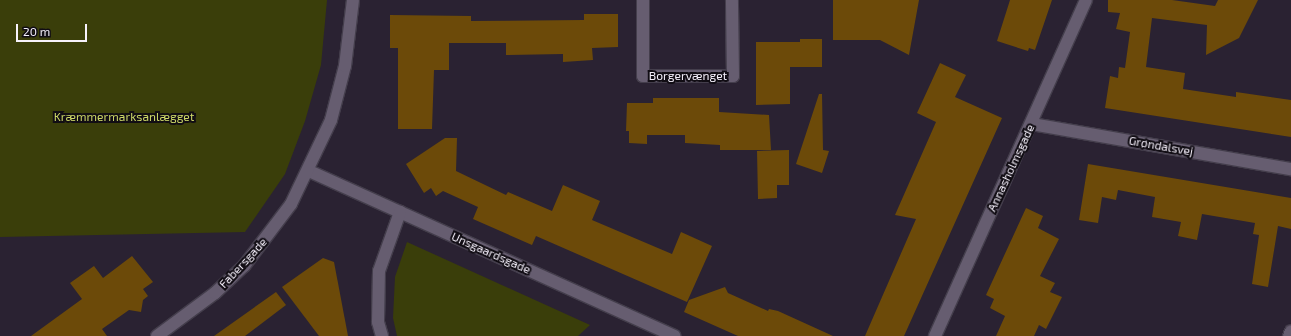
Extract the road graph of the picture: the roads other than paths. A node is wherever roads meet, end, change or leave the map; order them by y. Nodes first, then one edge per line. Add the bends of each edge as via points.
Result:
1 (352, 0) edge
2 (643, 0) edge
3 (732, 0) edge
4 (1086, 0) edge
5 (1032, 124) junction
6 (1291, 169) edge
7 (309, 171) junction
8 (400, 212) junction
9 (1291, 331) edge
10 (157, 336) edge
11 (382, 336) edge
12 (674, 336) edge
13 (935, 336) edge
14 (1289, 336) edge

1 - 7 street, Fabersgade via 343,74 332,120
2 - 3 street, Borgervænget via 643,76 733,76
4 - 5 street, Annasholmsgade
5 - 6 street, Grøndalsvej
5 - 13 street, Annasholmsgade
7 - 8 street, Unsgaardsgade
7 - 10 street, Fabersgade via 291,204 244,266 215,293
8 - 11 street via 379,271 378,322
8 - 12 street, Unsgaardsgade
9 - 14 street

